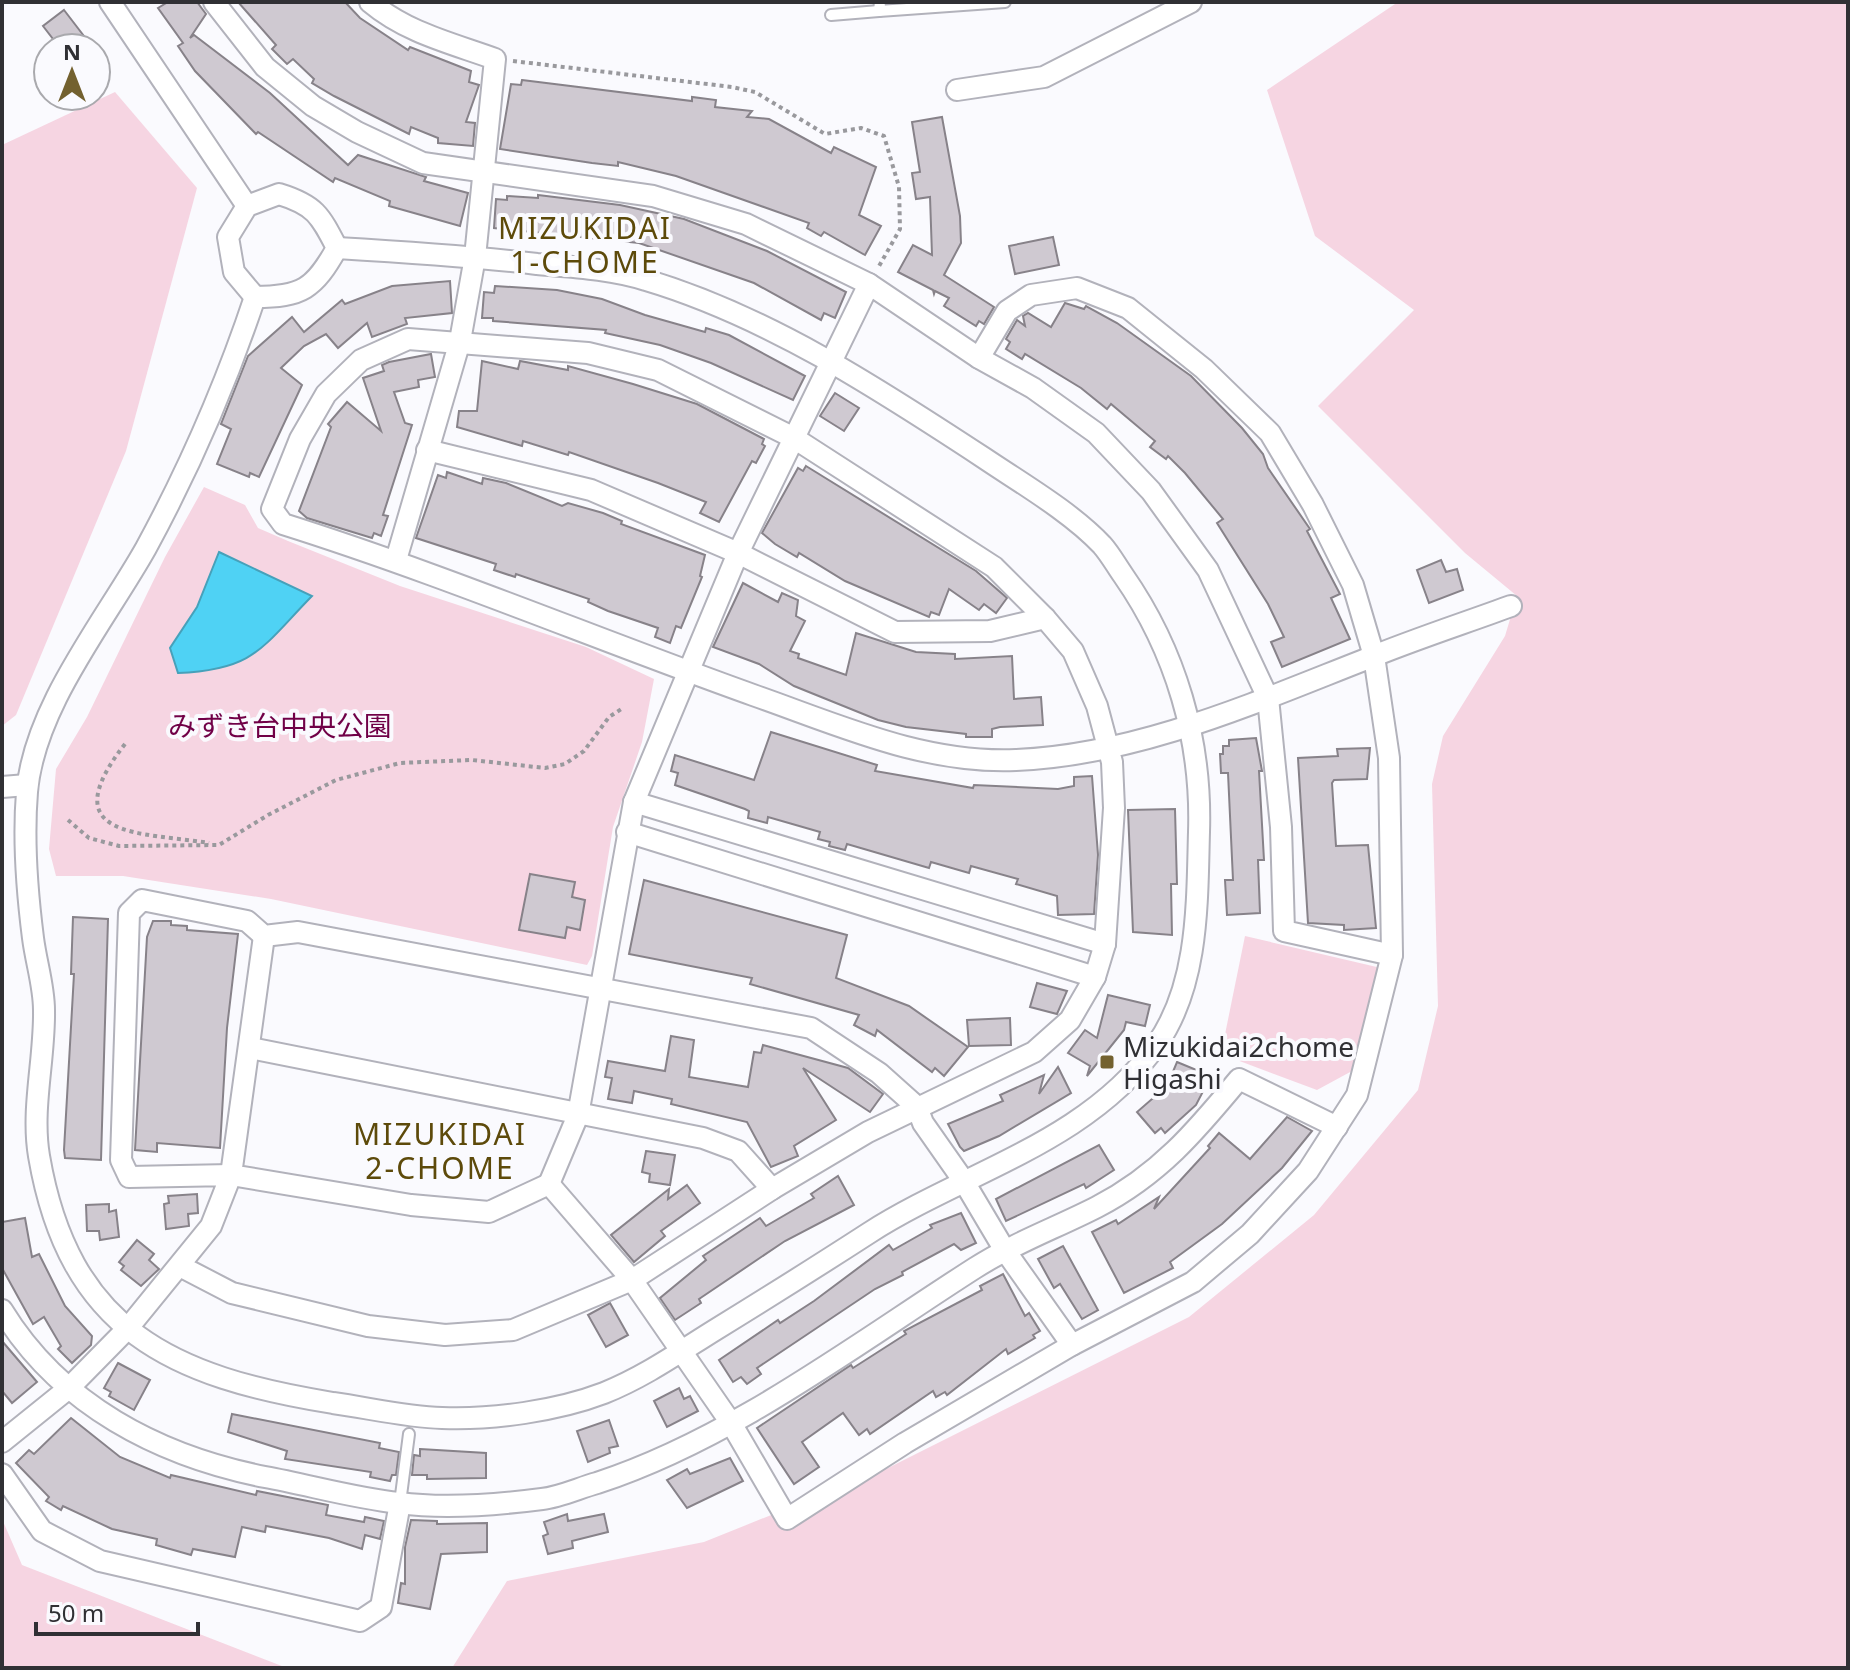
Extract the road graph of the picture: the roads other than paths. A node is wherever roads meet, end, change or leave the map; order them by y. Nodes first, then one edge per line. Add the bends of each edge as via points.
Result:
1 (110, 2) edge
2 (214, 2) edge
3 (370, 2) edge
4 (1005, 2) edge
5 (1191, 2) edge
6 (880, 7) edge
7 (831, 15) dead end
8 (957, 90) dead end
9 (485, 175) junction
10 (247, 206) junction
11 (337, 248) junction
12 (475, 257) junction
13 (869, 284) junction
14 (255, 297) junction
15 (460, 341) junction
16 (979, 358) junction
17 (830, 362) junction
18 (794, 438) junction
19 (427, 450) junction
20 (738, 553) junction
21 (396, 560) junction
22 (1511, 606) dead end
23 (1045, 618) junction
24 (1374, 656) junction
25 (686, 671) junction
26 (1268, 698) junction
27 (1191, 725) junction
28 (1106, 747) junction
29 (27, 785) junction
30 (2, 787) edge
31 (634, 802) junction
32 (627, 832) junction
33 (264, 936) junction
34 (1105, 944) junction
35 (1392, 955) junction
36 (1095, 977) junction
37 (601, 989) junction
38 (250, 1048) junction
39 (917, 1107) junction
40 (578, 1115) junction
41 (1337, 1127) junction
42 (231, 1175) junction
43 (963, 1180) junction
44 (549, 1184) junction
45 (772, 1189) junction
46 (1004, 1249) junction
47 (180, 1266) junction
48 (632, 1280) junction
49 (2, 1311) edge
50 (128, 1328) junction
51 (1072, 1345) junction
52 (680, 1352) junction
53 (69, 1388) junction
54 (731, 1423) junction
55 (409, 1434) dead end
56 (2, 1442) edge
57 (2, 1474) edge
58 (400, 1503) junction

1 - 10 street
2 - 9 street via 265,67 313,106 423,163
3 - 9 street via 421,34 495,59
4 - 6 lane
5 - 8 street via 1044,77
6 - 7 lane
9 - 12 street
9 - 13 street via 653,196 746,224
10 - 11 street via 279,194 306,202
10 - 14 street via 228,237 234,272
11 - 12 street
11 - 14 street via 322,275 291,297
12 - 15 street
12 - 17 street via 639,277 728,310
13 - 16 street
13 - 17 street
14 - 29 street via 230,375 203,433 144,550 78,657 38,742
15 - 18 street via 588,353 658,370
15 - 19 street
15 - 21 street via 408,339 361,360 326,394 300,439 272,509 283,524
16 - 24 street via 1007,311 1031,295 1077,288 1128,308 1204,369 1270,433 1353,585
16 - 26 street via 1096,433 1151,491 1208,570
17 - 18 street
17 - 27 street via 1030,489 1102,544 1146,608
18 - 20 street
18 - 23 street via 994,567
19 - 20 street via 591,490
19 - 21 street
20 - 23 street via 895,632 990,631
20 - 25 street
21 - 25 street
22 - 24 street
23 - 28 street via 1073,651 1097,706
24 - 26 street
24 - 35 street via 1389,758
25 - 28 street via 911,750 966,760 1017,760
25 - 31 street
26 - 27 street
26 - 35 street via 1281,827 1284,931
27 - 28 street
27 - 43 street via 1201,788 1195,931 1181,996 1157,1044 1108,1097 1062,1132
28 - 34 street via 1114,808
29 - 30 street
29 - 50 street via 33,936 45,1001 37,1148 73,1266
31 - 32 street
31 - 34 street
32 - 36 street
32 - 37 street
33 - 37 street via 298,932
33 - 38 street
33 - 42 street via 247,921 142,900 129,913 121,1160 129,1177
34 - 36 street
35 - 41 street via 1361,1083
36 - 39 street via 1070,1020 1034,1052
37 - 39 street via 811,1028 879,1073
37 - 40 street
38 - 40 street
38 - 42 street
39 - 43 street
39 - 45 street
40 - 44 street
40 - 45 street via 703,1138 738,1151
41 - 46 street via 1239,1079 1184,1145 1152,1170 1099,1205
41 - 51 street via 1308,1171 1250,1234 1193,1282
42 - 44 street via 411,1205 489,1212
42 - 47 street via 211,1226
43 - 46 street
43 - 52 street via 912,1205
44 - 48 street
45 - 48 street
46 - 51 street
46 - 54 street
47 - 48 street via 232,1293 291,1309 445,1335 513,1330
47 - 50 street
48 - 52 street
49 - 53 street via 30,1353
50 - 52 street via 153,1350 246,1387 444,1419 593,1398
50 - 53 street
51 - 54 street via 787,1519
52 - 54 street
53 - 56 street
53 - 58 street via 126,1430 171,1451 235,1471
54 - 58 street via 632,1471 546,1499
55 - 58 lane
57 - 58 street via 42,1531 100,1561 360,1621 381,1607

